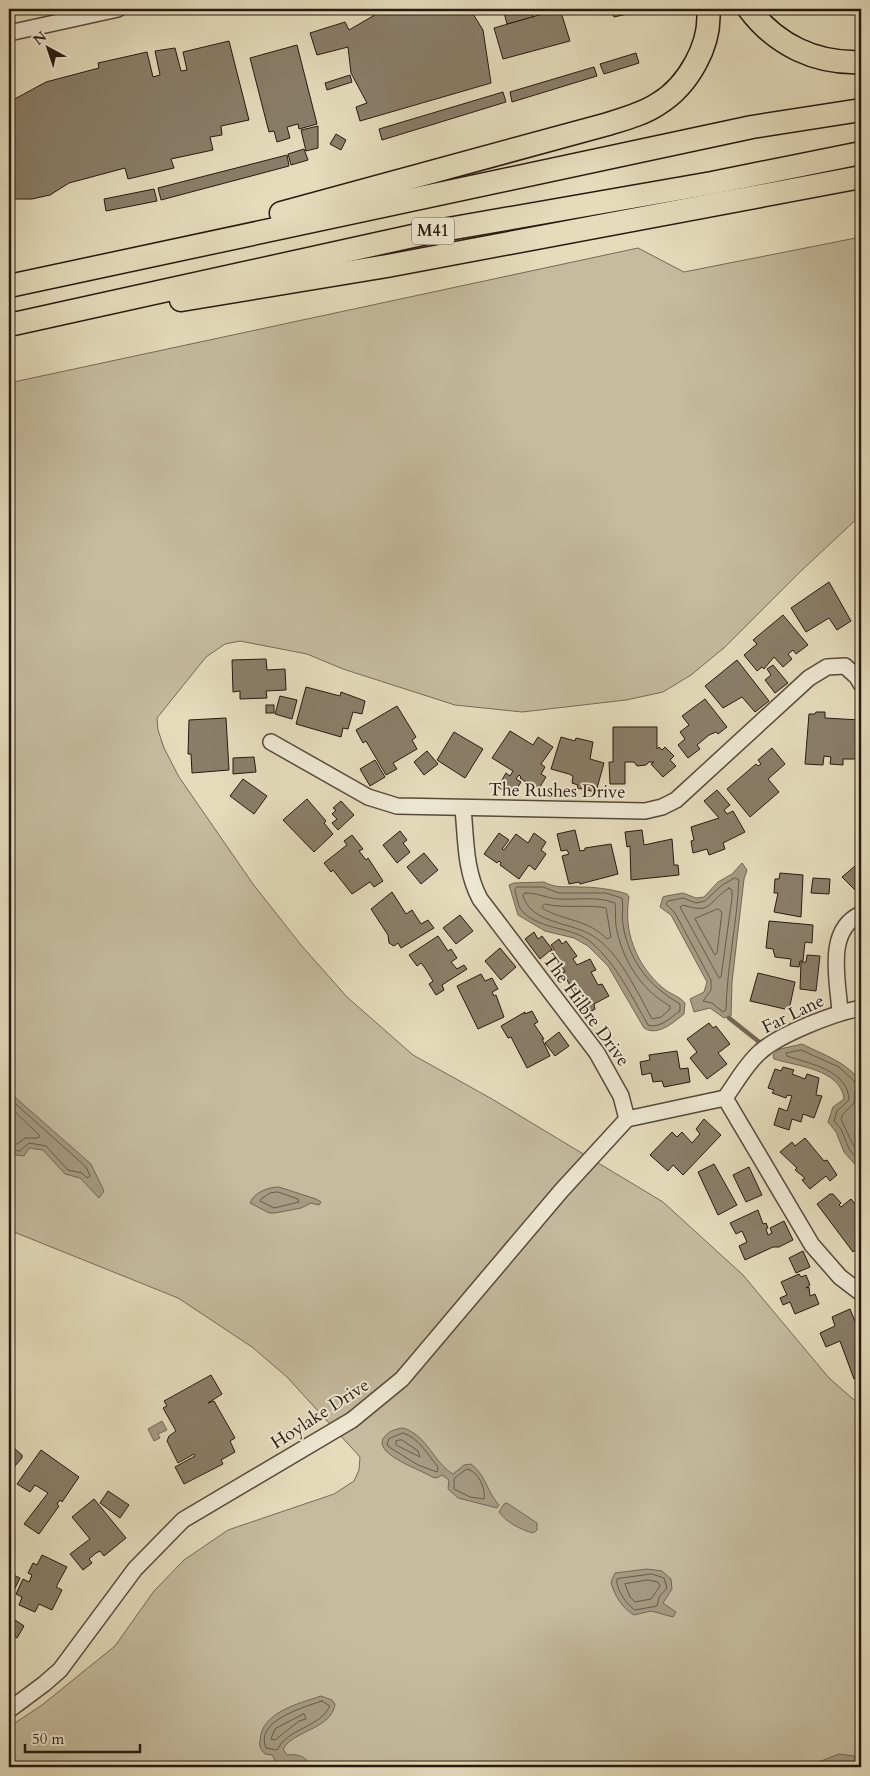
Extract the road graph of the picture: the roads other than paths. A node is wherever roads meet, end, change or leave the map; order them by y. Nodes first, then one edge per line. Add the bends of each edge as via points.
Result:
1 (118, 9) edge
2 (708, 9) edge
3 (749, 9) edge
4 (9, 33) edge
5 (861, 62) edge
6 (861, 110) edge
7 (861, 153) edge
8 (861, 176) edge
9 (47, 278) junction
10 (9, 286) edge
11 (9, 327) edge
12 (861, 684) edge
13 (271, 742) dead end
14 (463, 808) junction
15 (861, 914) edge
16 (861, 1008) edge
17 (840, 1012) junction
18 (725, 1098) junction
19 (627, 1119) junction
20 (861, 1293) edge
21 (9, 1710) edge

1 - 4 street
2 - 9 highway via 704,45 689,72 658,104 631,116
3 - 5 highway via 768,31 791,48 821,58
6 - 9 highway, M41 via 752,127
7 - 11 highway, M41 via 712,183 430,232
8 - 11 highway via 387,266
9 - 10 highway, M41
12 - 14 street, The Rushes Drive via 845,666 827,667 809,678 689,789 662,807 645,811
13 - 14 street, The Rushes Drive via 383,804
14 - 19 street, The Hilbre Drive via 468,872 473,887 597,1053 621,1096
15 - 17 street, Far Lane via 845,925 839,938 836,958
16 - 17 street, Far Lane
17 - 18 street, Far Lane via 759,1052
18 - 19 street
18 - 20 street via 812,1245 840,1277
19 - 21 street, Hoylake Drive via 561,1191 402,1378 352,1420 182,1520 135,1569 60,1670

